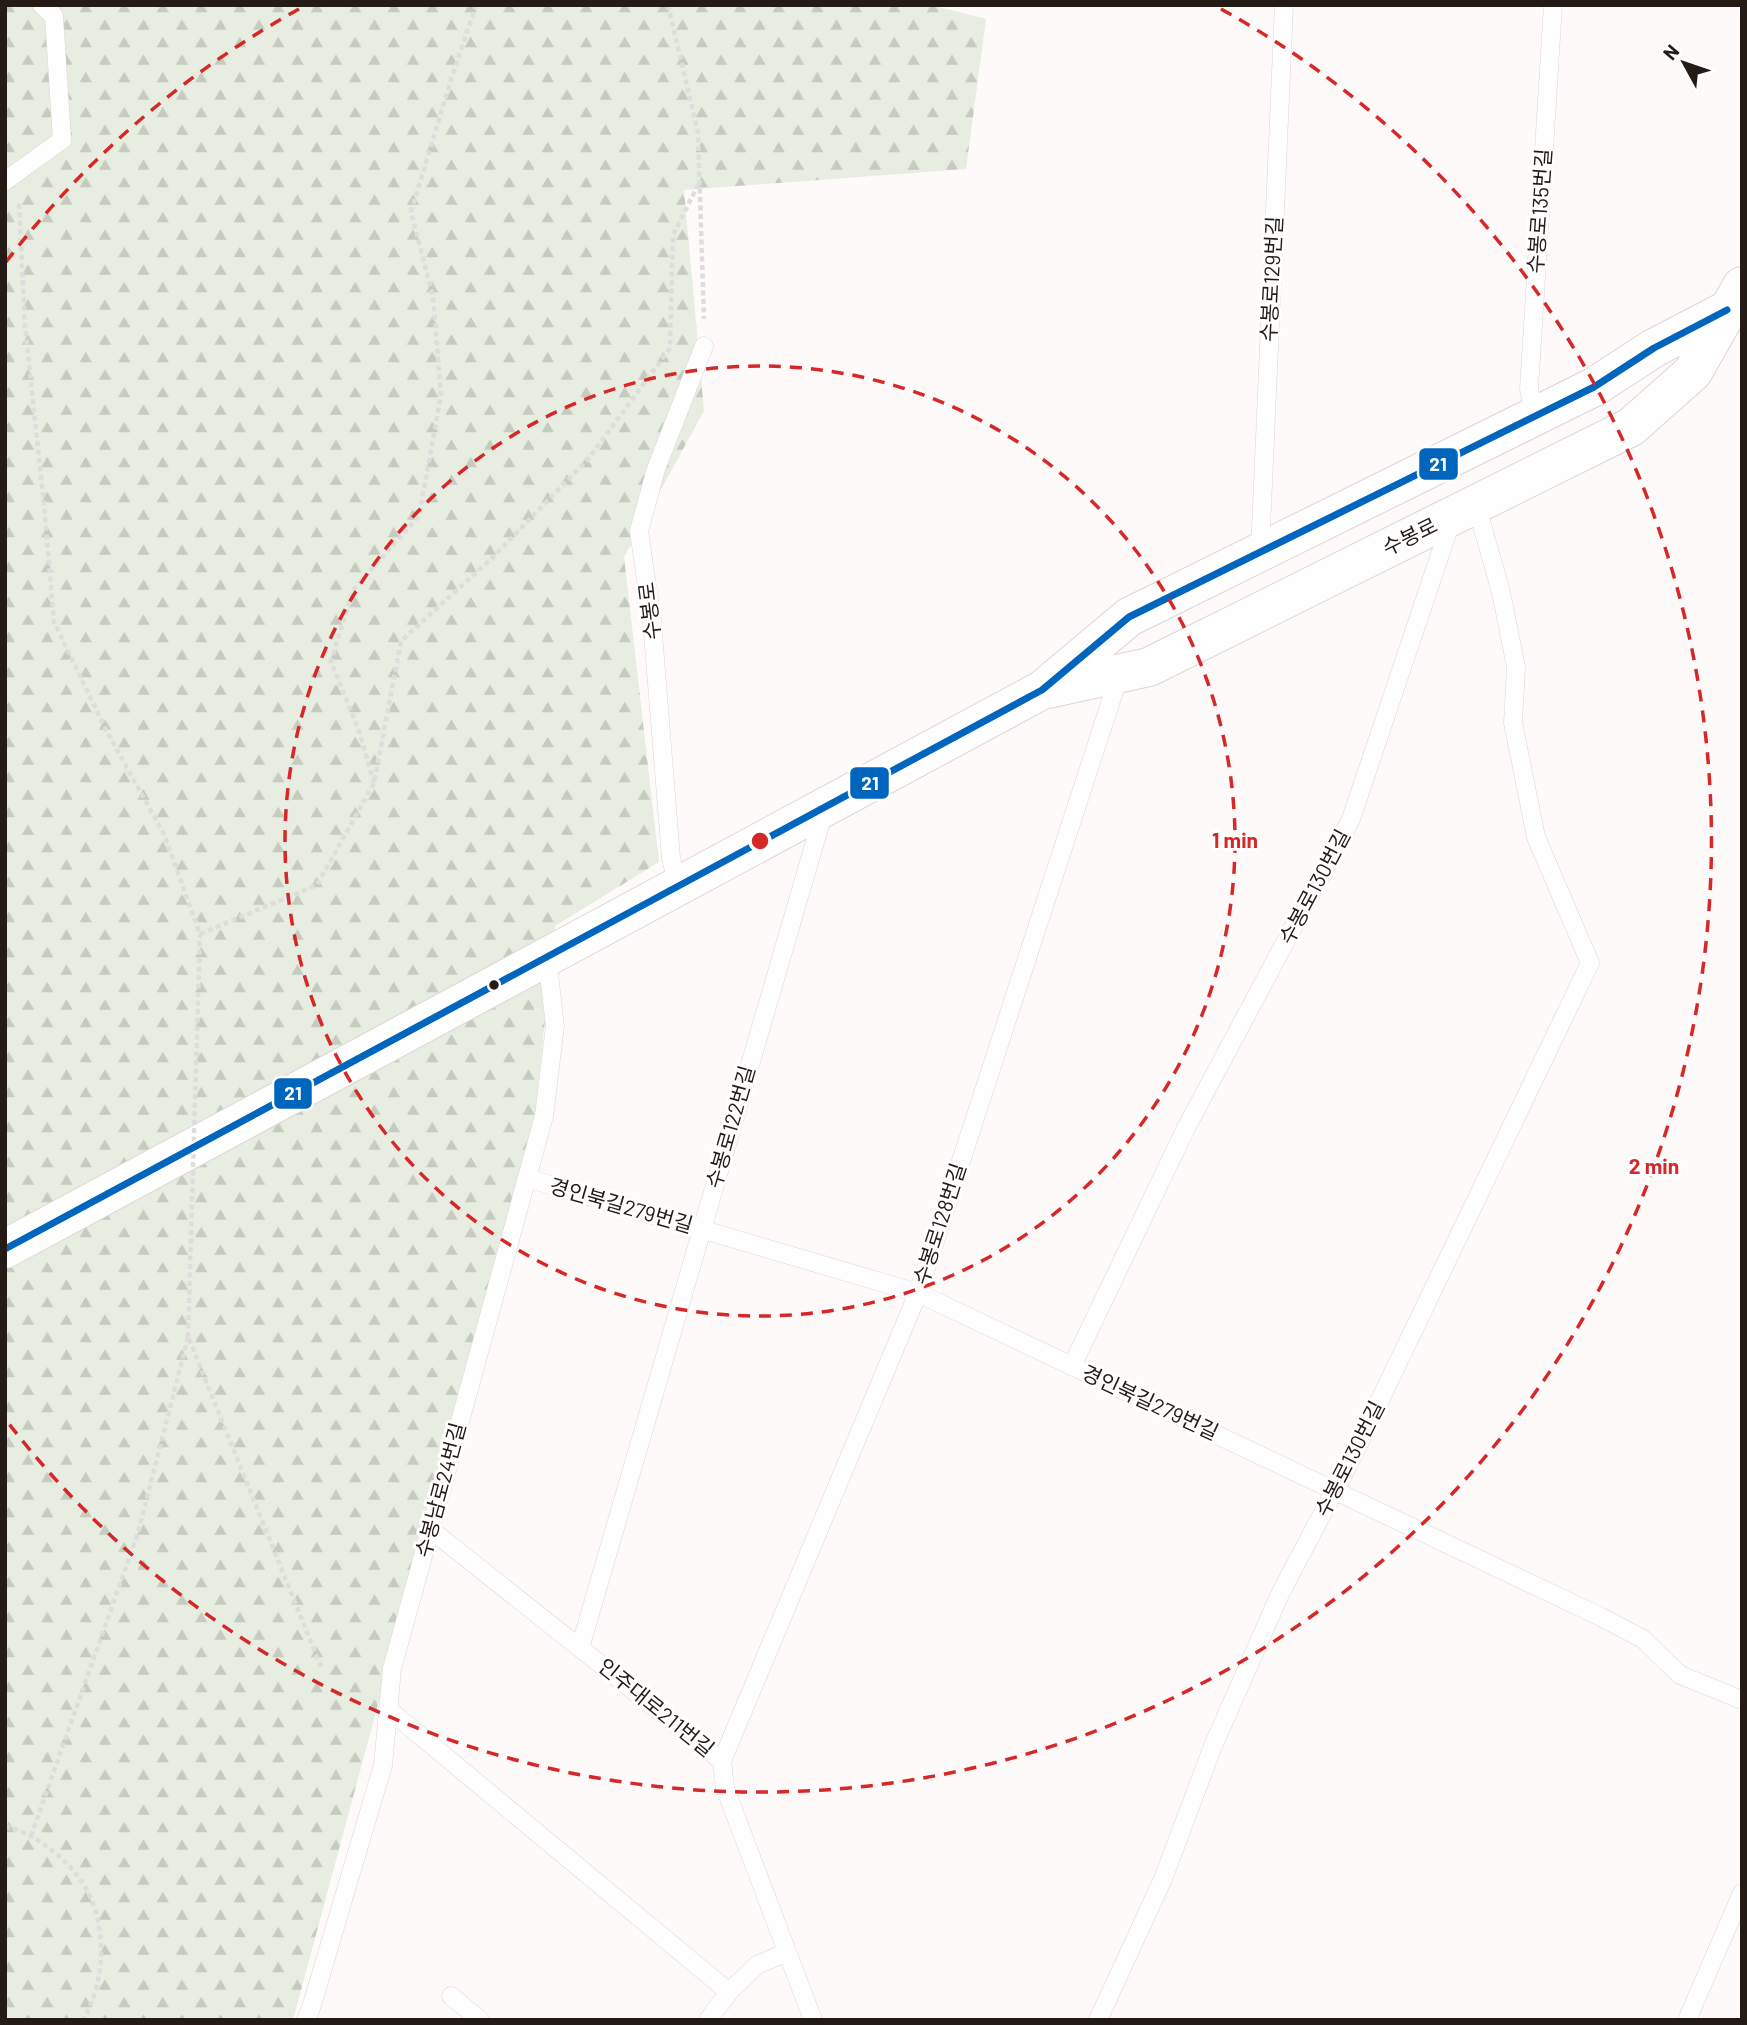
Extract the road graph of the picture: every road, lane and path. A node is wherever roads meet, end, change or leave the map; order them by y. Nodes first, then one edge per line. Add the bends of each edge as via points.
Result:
1 (42, 5) edge
2 (476, 5) edge
3 (668, 5) edge
4 (1284, 5) edge
5 (1553, 5) edge
6 (11, 176) edge
7 (699, 183) junction
8 (1737, 303) edge
9 (704, 346) joint
10 (1534, 417) junction
11 (1465, 510) junction
12 (1260, 552) junction
13 (1119, 673) junction
14 (1042, 690) junction
15 (374, 783) junction
16 (825, 807) junction
17 (678, 887) junction
18 (200, 934) junction
19 (547, 957) junction
20 (527, 1178) junction
21 (701, 1230) junction
22 (5, 1249) edge
23 (918, 1293) junction
24 (188, 1337) junction
25 (1072, 1366) junction
26 (1334, 1490) junction
27 (430, 1529) junction
28 (580, 1648) junction
29 (321, 1667) dead end
30 (1742, 1700) edge
31 (388, 1709) junction
32 (722, 1760) junction
33 (5, 1826) edge
34 (31, 1836) junction
35 (1742, 1893) edge
36 (787, 1952) junction
37 (730, 1992) junction
38 (451, 1996) dead end
39 (83, 2020) edge
40 (306, 2020) edge
41 (480, 2020) edge
42 (708, 2020) edge
43 (813, 2020) edge
44 (1098, 2020) edge
45 (1686, 2020) edge

1 - 6 lane via 54,16 62,140
2 - 15 path via 411,212 433,297 441,395 419,516 353,590 331,661
3 - 7 path via 698,133
4 - 12 lane, 수봉로129번길
5 - 10 lane, 수봉로135번길 via 1529,389
6 - 18 path via 54,622 107,732 164,834
7 - 9 path
7 - 15 path via 673,235 670,348 589,458 491,559 401,641
8 - 10 street, 수봉로
8 - 11 street, 수봉로 via 1693,372 1631,427
9 - 17 lane, 수봉로 via 656,469 639,531 652,621 671,858
10 - 12 street, 수봉로
11 - 13 street, 수봉로 via 1149,667
11 - 25 lane, 수봉로130번길 via 1351,820 1186,1128
11 - 26 lane, 수봉로130번길 via 1501,592 1516,667 1513,723 1536,837 1590,963
12 - 14 street, 수봉로 via 1129,617
13 - 14 street, 수봉로
13 - 23 lane, 수봉로128번길
14 - 16 street, 수봉로
15 - 18 path via 317,885
16 - 17 street, 수봉로
16 - 21 lane, 수봉로122번길
17 - 19 street, 수봉로
18 - 24 path, bridge
19 - 20 lane, 수봉남로24번길 via 555,1026 544,1116
19 - 22 street, 수봉로
20 - 21 lane, 경인북길279번길
20 - 27 lane, 수봉남로24번길
21 - 23 lane, 경인북길279번길
21 - 28 lane, 수봉로122번길
23 - 25 lane, 경인북길279번길
23 - 32 lane, 수봉로128번길
24 - 29 path
24 - 34 path via 138,1533
25 - 26 lane, 경인북길279번길
26 - 30 lane, 경인북길279번길 via 1601,1617 1643,1639 1680,1675
26 - 44 lane, 수봉로130번길 via 1281,1592 1213,1746 1163,1879
27 - 28 lane, 인주대로211번길
27 - 31 lane, 수봉남로24번길 via 392,1669
28 - 32 lane, 인주대로211번길
31 - 37 lane
31 - 40 lane, 수봉남로24번길 via 383,1765
32 - 36 lane, 인주대로211번길 via 725,1788
33 - 34 path
34 - 39 path via 77,1874 95,1913 101,1961
35 - 45 lane
36 - 37 lane via 757,1965
36 - 43 lane, 인주대로211번길
37 - 42 lane
38 - 41 lane

